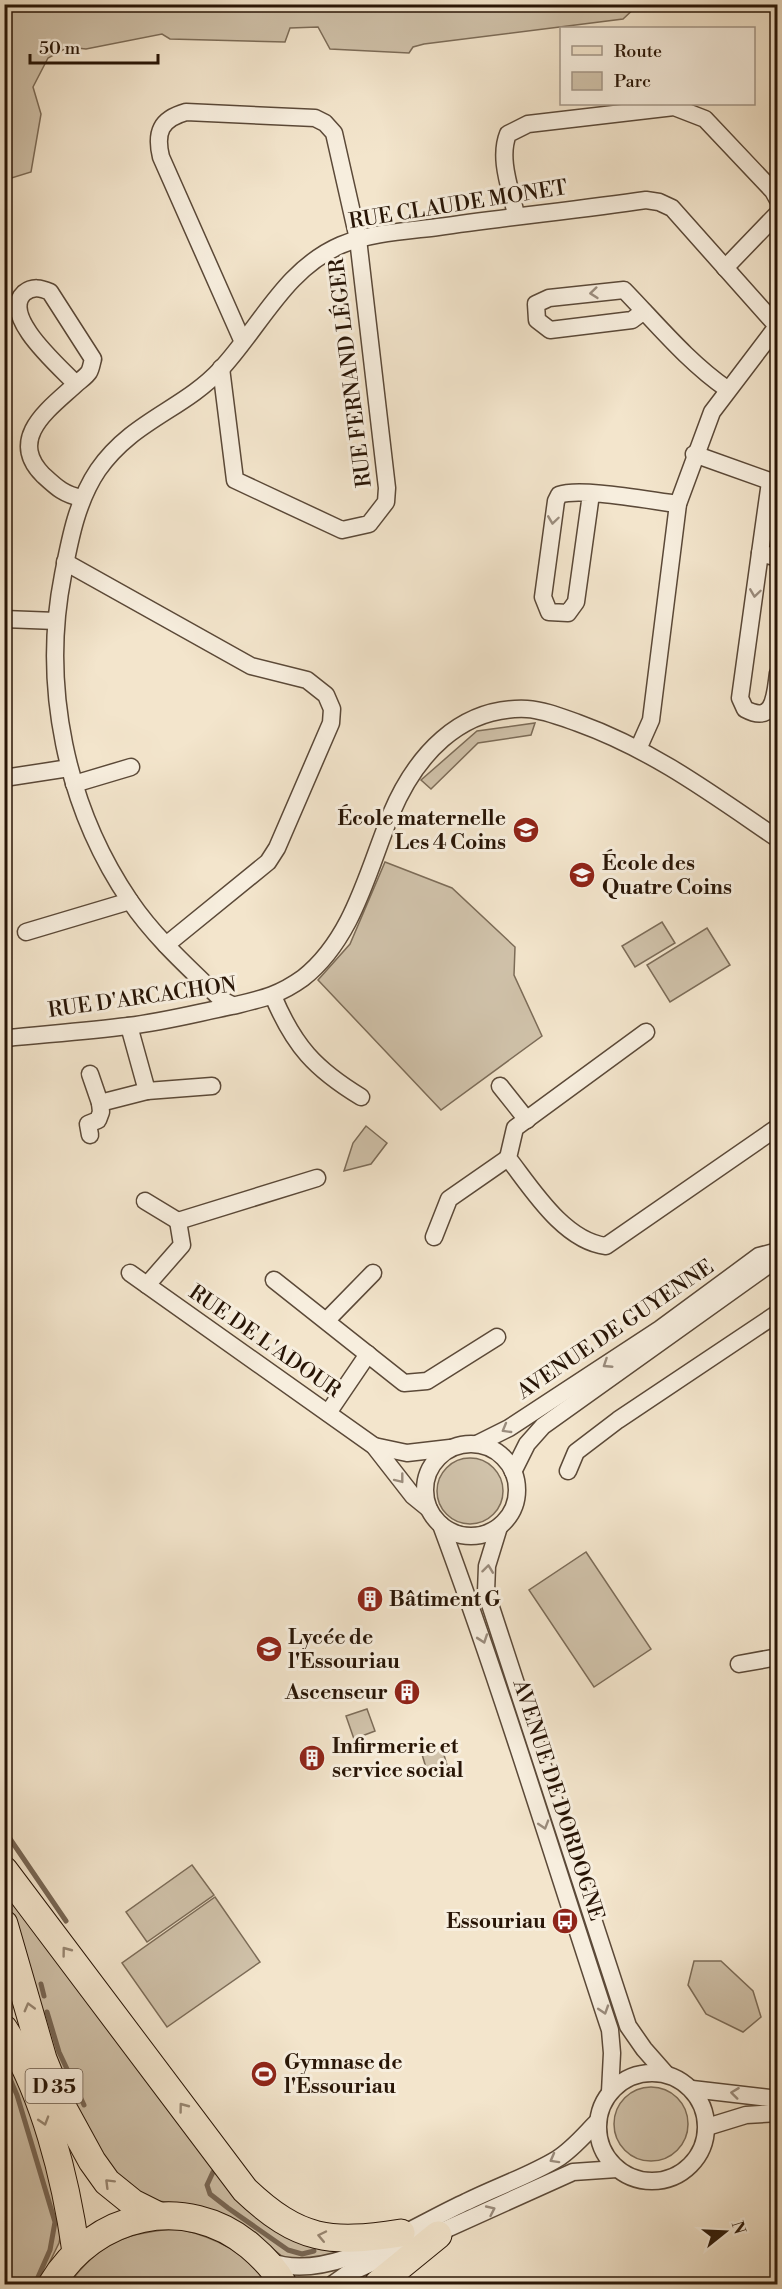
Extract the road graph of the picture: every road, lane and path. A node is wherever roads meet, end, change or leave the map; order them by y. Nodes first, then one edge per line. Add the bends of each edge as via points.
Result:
1 (777, 200) edge
2 (777, 213) edge
3 (516, 215) junction
4 (358, 239) junction
5 (725, 268) junction
6 (644, 311) junction
7 (777, 326) edge
8 (242, 340) junction
9 (221, 369) junction
10 (76, 384) junction
11 (727, 389) junction
12 (694, 454) junction
13 (773, 483) edge
14 (591, 494) junction
15 (82, 498) junction
16 (678, 504) junction
17 (760, 554) junction
18 (777, 558) edge
19 (65, 562) junction
20 (4, 619) edge
21 (56, 621) junction
22 (777, 673) edge
23 (639, 747) junction
24 (131, 767) dead end
25 (72, 776) junction
26 (4, 778) edge
27 (777, 839) edge
28 (130, 901) junction
29 (26, 932) dead end
30 (166, 945) junction
31 (273, 996) junction
32 (232, 1005) junction
33 (129, 1026) junction
34 (646, 1032) dead end
35 (7, 1038) dead end
36 (90, 1074) dead end
37 (212, 1086) dead end
38 (500, 1086) dead end
39 (147, 1091) junction
40 (361, 1097) dead end
41 (100, 1102) junction
42 (527, 1120) junction
43 (777, 1127) edge
44 (90, 1135) dead end
45 (508, 1158) junction
46 (317, 1178) dead end
47 (145, 1201) dead end
48 (178, 1221) junction
49 (434, 1237) dead end
50 (777, 1251) edge
51 (373, 1272) dead end
52 (130, 1273) dead end
53 (274, 1280) dead end
54 (147, 1285) junction
55 (777, 1313) edge
56 (327, 1320) junction
57 (497, 1337) dead end
58 (368, 1354) junction
59 (328, 1413) junction
60 (477, 1444) junction
61 (374, 1446) junction
62 (451, 1448) junction
63 (568, 1471) dead end
64 (513, 1472) junction
65 (429, 1509) junction
66 (441, 1525) junction
67 (499, 1527) junction
68 (777, 1658) edge
69 (739, 1664) dead end
70 (4, 1869) edge
71 (4, 1924) edge
72 (4, 2029) edge
73 (666, 2074) junction
74 (692, 2089) junction
75 (610, 2092) junction
76 (777, 2099) edge
77 (777, 2113) edge
78 (598, 2121) junction
79 (707, 2127) junction
80 (617, 2169) junction
81 (158, 2215) junction
82 (401, 2233) junction
83 (438, 2235) junction
84 (76, 2252) junction
85 (266, 2259) junction
86 (52, 2284) edge
87 (283, 2284) edge
88 (333, 2284) edge
89 (378, 2284) edge

1 - 3 street via 705,119 688,111 660,108 528,124 508,134 504,157
2 - 5 street
3 - 4 street, RUE CLAUDE MONET
3 - 5 street, RUE CLAUDE MONET via 646,200 659,202 672,208
4 - 8 street, RUE CLAUDE MONET via 323,254 304,268
4 - 8 street via 338,146 325,123 315,118 186,112 162,124 158,133 161,157
4 - 9 street, RUE FERNAND LÉGER via 387,488 387,502 369,524 342,530 235,480
5 - 7 street, RUE CLAUDE MONET
6 -> 6 street via 624,290 549,298 536,304 537,320 550,330 632,320
6 - 11 street via 705,374
7 - 11 street
8 - 9 street, RUE CLAUDE MONET
9 - 15 street, RUE CLAUDE MONET via 124,440 97,472
10 - 10 street via 89,372 93,359 50,292 29,289 15,305 20,328
10 - 15 street via 39,418 31,430 29,445 44,476 68,496
11 - 12 street
12 - 13 street
12 - 16 street
13 - 17 street
14 -> 14 street via 566,492 556,501 543,597 549,612 568,613 576,602
14 - 16 street
15 - 19 street, RUE CLAUDE MONET
16 - 23 street via 651,720
17 - 18 street
17 -> 22 street via 740,698 745,709 758,714 767,712 774,703
19 - 21 street, RUE CLAUDE MONET
19 - 30 street via 251,666 307,680 326,695 332,709 331,723 268,862
20 - 21 street
21 - 25 street, RUE CLAUDE MONET via 56,693
23 - 27 street, RUE D'ARCACHON via 679,770
23 - 31 street, RUE D'ARCACHON via 554,715 526,709 483,715 446,734 417,765 404,788 334,946 315,967
24 - 25 street
25 - 26 street
25 - 28 street, RUE CLAUDE MONET via 88,821
28 - 29 street
28 - 30 street, RUE CLAUDE MONET
30 - 32 street, RUE CLAUDE MONET via 222,1000
31 - 32 street, RUE D'ARCACHON
31 - 40 street via 283,1020 305,1053 328,1077
32 - 33 street, RUE D'ARCACHON
33 - 35 street, RUE D'ARCACHON
33 - 39 street
34 - 42 street
36 - 41 street
37 - 39 street
38 - 42 street
39 - 41 street
41 - 44 street via 98,1120 88,1124
42 - 45 street via 515,1128
43 - 45 street via 606,1246 592,1245 549,1212
45 - 49 street via 448,1199
46 - 48 street
47 - 48 street
48 - 54 street via 182,1245
50 -> 60 street, AVENUE DE GUYENNE via 759,1256 660,1329 509,1428
50 - 64 street, AVENUE DE GUYENNE via 767,1266 543,1426 527,1444
51 - 56 street
52 - 54 street, RUE DE L'ADOUR
53 - 56 street
54 - 59 street, RUE DE L'ADOUR
55 - 63 street via 601,1432 576,1452
56 - 58 street
57 - 58 street via 427,1381 404,1383
58 - 59 street
59 - 61 street, RUE DE L'ADOUR
60 - 62 street
60 - 64 street via 504,1457
61 - 62 street, RUE DE L'ADOUR via 407,1453
61 -> 65 street, RUE DE L'ADOUR via 412,1496
62 - 65 street via 439,1456 428,1474 425,1495
64 - 67 street via 517,1495 514,1507
65 - 66 street
66 - 67 street via 470,1536
66 -> 75 street, AVENUE DE DORDOGNE via 522,1753 610,2030
73 -> 67 street, AVENUE DE DORDOGNE via 628,2026 486,1592 487,1566
68 - 69 street
82 -> 70 main road via 346,2240 320,2237 271,2214 238,2181
81 -> 71 main road, D 35 via 133,2203 107,2182 63,2108 43,2059
72 -> 84 main road, D 35 via 36,2096 74,2226
73 - 74 street
73 - 75 street via 635,2075
76 -> 74 street
74 - 79 street via 705,2113
75 - 78 street
77 - 79 street via 746,2115
78 - 80 street via 599,2139
78 -> 82 street via 558,2158
79 - 80 street via 695,2161 671,2178 642,2181
83 -> 80 street via 573,2172
81 - 84 main road via 128,2221 100,2233
81 - 85 main road via 198,2218 235,2233
82 - 85 street via 376,2248 328,2263 285,2267
83 - 88 street via 347,2274
83 - 89 main road
84 - 86 main road
85 - 87 main road

